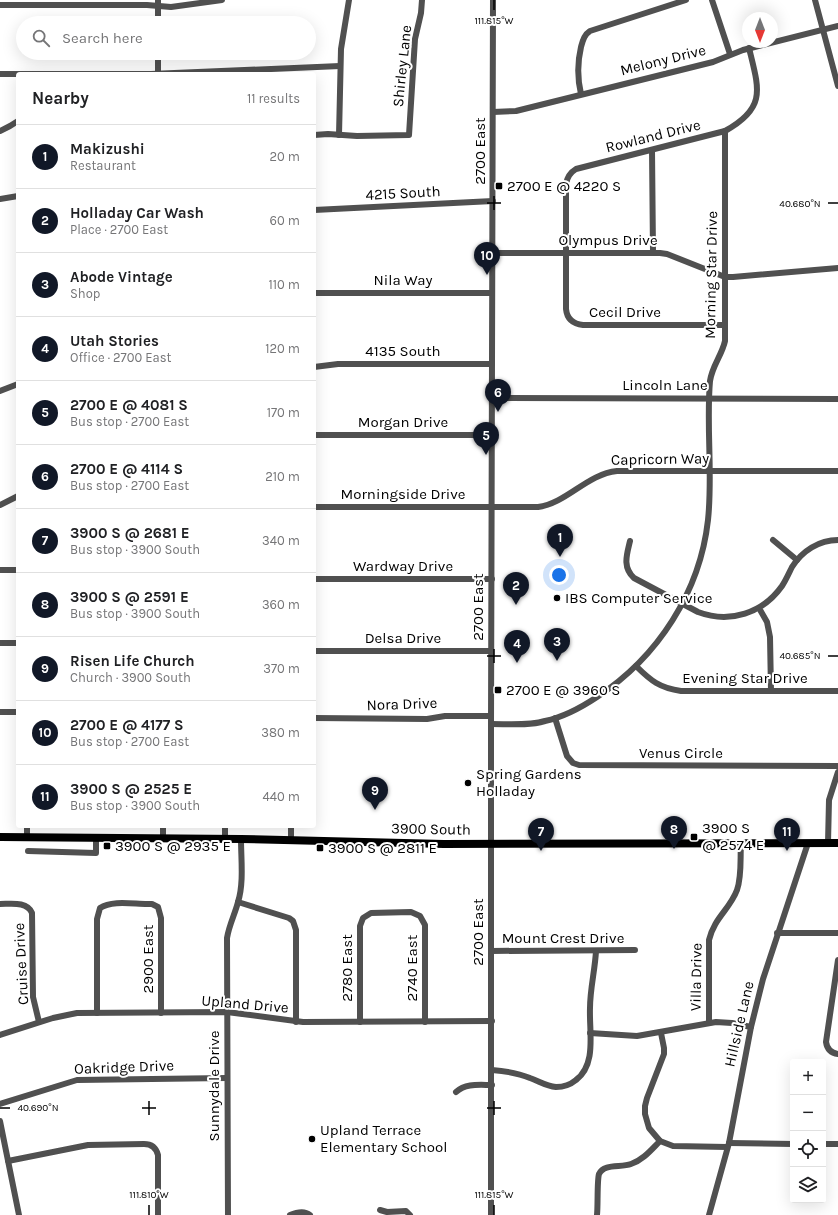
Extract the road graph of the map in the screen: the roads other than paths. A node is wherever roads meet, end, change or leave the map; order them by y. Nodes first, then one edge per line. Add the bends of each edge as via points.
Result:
1 (222, 0) edge
2 (349, 0) edge
3 (422, 0) edge
4 (494, 0) edge
5 (686, 0) edge
6 (712, 0) edge
7 (815, 0) edge
8 (85, 2) edge
9 (158, 3) edge
10 (0, 5) edge
11 (158, 16) edge
12 (838, 26) edge
13 (823, 30) junction
14 (778, 41) edge
15 (749, 48) joint
16 (730, 54) junction
17 (158, 60) edge
18 (340, 66) junction
19 (158, 72) edge
20 (204, 72) edge
21 (0, 74) edge
22 (16, 74) edge
23 (838, 86) edge
24 (581, 94) junction
25 (493, 112) junction
26 (16, 122) edge
27 (0, 131) edge
28 (725, 131) junction
29 (316, 135) edge
30 (339, 135) junction
31 (652, 150) junction
32 (16, 196) edge
33 (0, 199) edge
34 (493, 202) junction
35 (316, 210) edge
36 (492, 253) junction
37 (566, 253) junction
38 (653, 253) junction
39 (838, 268) edge
40 (725, 277) junction
41 (492, 293) junction
42 (316, 294) edge
43 (725, 325) junction
44 (492, 364) junction
45 (316, 367) edge
46 (16, 385) edge
47 (0, 391) edge
48 (492, 398) junction
49 (710, 398) junction
50 (838, 398) edge
51 (316, 435) edge
52 (492, 435) junction
53 (710, 471) junction
54 (838, 471) edge
55 (16, 497) edge
56 (0, 505) edge
57 (316, 507) edge
58 (492, 507) junction
59 (630, 540) dead end
60 (773, 540) dead end
61 (838, 540) edge
62 (797, 560) junction
63 (0, 570) edge
64 (16, 570) edge
65 (316, 579) edge
66 (492, 579) junction
67 (682, 604) junction
68 (759, 608) junction
69 (0, 643) edge
70 (16, 643) edge
71 (316, 651) edge
72 (491, 651) junction
73 (636, 666) junction
74 (771, 691) junction
75 (838, 691) edge
76 (0, 712) edge
77 (16, 712) edge
78 (491, 716) junction
79 (316, 718) edge
80 (555, 718) junction
81 (491, 724) junction
82 (838, 766) edge
83 (838, 772) edge
84 (27, 828) edge
85 (163, 828) edge
86 (225, 828) edge
87 (291, 828) edge
88 (0, 837) edge
89 (27, 837) junction
90 (96, 838) junction
91 (163, 839) junction
92 (225, 839) junction
93 (241, 839) junction
94 (291, 840) junction
95 (491, 843) junction
96 (808, 843) junction
97 (828, 843) junction
98 (838, 843) edge
99 (741, 844) junction
100 (28, 851) dead end
101 (238, 902) junction
102 (0, 904) edge
103 (365, 916) joint
104 (778, 933) junction
105 (838, 933) edge
106 (635, 950) dead end
107 (492, 951) junction
108 (596, 951) junction
109 (838, 960) edge
110 (227, 1012) junction
111 (97, 1013) junction
112 (161, 1013) junction
113 (492, 1021) junction
114 (40, 1022) junction
115 (296, 1022) junction
116 (360, 1022) junction
117 (425, 1022) junction
118 (709, 1023) junction
119 (750, 1027) junction
120 (590, 1033) junction
121 (661, 1033) junction
122 (0, 1035) edge
123 (838, 1054) edge
124 (492, 1070) junction
125 (227, 1078) junction
126 (492, 1085) junction
127 (456, 1092) dead end
128 (0, 1104) edge
129 (0, 1121) edge
130 (660, 1140) junction
131 (790, 1144) edge
132 (826, 1144) edge
133 (838, 1144) edge
134 (728, 1145) junction
135 (8, 1161) junction
136 (380, 1210) dead end
137 (19, 1215) edge
138 (158, 1215) edge
139 (228, 1215) edge
140 (290, 1215) edge
141 (310, 1215) edge
142 (410, 1215) edge
143 (491, 1215) edge
144 (597, 1215) edge
145 (709, 1215) edge

1 - 9 street via 171,7
2 - 18 street
3 - 30 street, Shirley Lane via 415,39 409,135
4 - 25 street, 2700 East
5 - 24 street via 587,33 577,66
6 - 16 street
7 - 13 street
8 - 9 street via 148,5
8 - 10 street
9 - 11 street
12 - 13 street, Melony Drive
13 - 14 street, Melony Drive
13 - 23 street
15 - 16 street, Melony Drive
15 - 28 street, Rowland Drive via 757,85 756,100 750,113
16 - 24 street, Melony Drive via 713,62
17 - 19 street
18 - 20 street
18 - 30 street
21 - 22 street
24 - 25 street, Melony Drive via 516,111
25 - 34 street, 2700 East
26 - 27 street
28 - 31 street, Rowland Drive
28 - 40 street, Morning Star Drive
29 - 30 street
31 - 37 street, Rowland Drive via 573,171 566,184
31 - 38 street
32 - 33 street
34 - 35 street, 4215 South
34 - 36 street, 2700 East
36 - 37 street, Olympus Drive
36 - 41 street, 2700 East
37 - 38 street, Olympus Drive
37 - 43 street, Cecil Drive via 566,312 570,320 577,324
38 - 40 street, Olympus Drive via 667,254
39 - 40 street, Olympus Drive
40 - 43 street, Morning Star Drive
41 - 42 street, Nila Way
41 - 44 street, 2700 East
43 - 49 street, Morning Star Drive via 724,346 711,375
44 - 45 street, 4135 South via 338,364
44 - 48 street, 2700 East
46 - 47 street
48 - 49 street, Lincoln Lane
48 - 52 street, 2700 East
49 - 50 street, Lincoln Lane
49 - 53 street, Morning Star Drive
51 - 52 street, Morgan Drive
52 - 58 street, 2700 East
53 - 54 street, Capricorn Way
53 - 58 street, Capricorn Way via 612,471 547,505
53 - 67 street, Morning Star Drive via 709,509 704,543 695,575
55 - 56 street
57 - 58 street, Morningside Drive
58 - 66 street, 2700 East
59 - 67 street via 626,562 630,575
60 - 62 street
61 - 62 street via 825,541 814,546
62 - 68 street via 778,591
63 - 64 street
65 - 66 street, Wardway Drive
66 - 72 street, 2700 East
67 - 68 street via 704,614 722,617 741,616
67 - 73 street, Morning Star Drive via 665,631
68 - 74 street via 767,622 770,637
69 - 70 street
71 - 72 street, Delsa Drive
72 - 78 street, 2700 East
73 - 74 street, Evening Star Drive via 653,682 675,690
73 - 80 street, Morning Star Drive via 596,698
74 - 75 street, Evening Star Drive
76 - 77 street
78 - 79 street, Nora Drive via 445,716 427,719
78 - 81 street, 2700 East
80 - 81 street, Morning Star Drive via 530,724
80 - 82 street, Venus Circle via 567,756 579,765
81 - 95 street, 2700 East
83 - 97 street via 828,800
84 - 89 street
85 - 91 street
86 - 92 street
87 - 94 street
88 - 89 main road, 3900 South
89 - 90 main road, 3900 South
90 - 91 main road, 3900 South
90 - 100 street via 96,853
91 - 92 main road, 3900 South
92 - 93 main road, 3900 South
93 - 94 main road, 3900 South
93 - 101 street, Sunnydale Drive
94 - 95 main road, 3900 South
95 - 99 main road, 3900 South
95 - 107 street, 2700 East
96 - 97 main road, 3900 South
96 - 99 main road, 3900 South
96 - 104 street, Hillside Lane
97 - 98 main road, 3900 South
99 - 118 street, Villa Drive via 738,889 716,922 709,940
101 - 110 street, Sunnydale Drive via 227,938
101 - 115 street via 291,919 296,930
102 - 114 street, Cruise Drive via 23,904 32,913 33,997
103 - 116 street, 2780 East via 360,926
103 - 117 street, 2740 East via 371,913 411,912 423,920
104 - 105 street
104 - 119 street, Hillside Lane
106 - 108 street, Mount Crest Drive
107 - 108 street, Mount Crest Drive
107 - 113 street, 2700 East
108 - 120 street
109 - 123 street via 826,1038 831,1052
110 - 112 street, Upland Drive
110 - 115 street, Upland Drive
110 - 125 street, Sunnydale Drive
111 - 112 street, Upland Drive
111 - 112 street, 2900 East via 97,919 100,908 110,904 152,904 158,907 161,918
111 - 114 street, Upland Drive via 66,1014
113 - 117 street, Upland Drive
113 - 124 street, 2700 East
114 - 122 street, Upland Drive
115 - 116 street, Upland Drive
116 - 117 street, Upland Drive
118 - 119 street via 722,1022
118 - 121 street
119 - 134 street, Hillside Lane
120 - 121 street via 632,1036
120 - 124 street via 590,1057 586,1070 572,1084 554,1087 516,1073
121 - 130 street via 664,1054 645,1106 649,1128
124 - 126 street, 2700 East
125 - 128 street, Oakridge Drive via 76,1080
125 - 139 street, Sunnydale Drive
126 - 127 street via 469,1085 461,1087
126 - 143 street, 2700 East
129 - 135 street
130 - 134 street via 682,1147
130 - 144 street via 641,1159 621,1167 603,1169 598,1178
131 - 134 street
132 - 133 street
134 - 145 street, Hillside Lane
135 - 137 street
135 - 138 street via 88,1145 152,1145 158,1158
136 - 142 street via 406,1211
140 - 141 street via 301,1211

